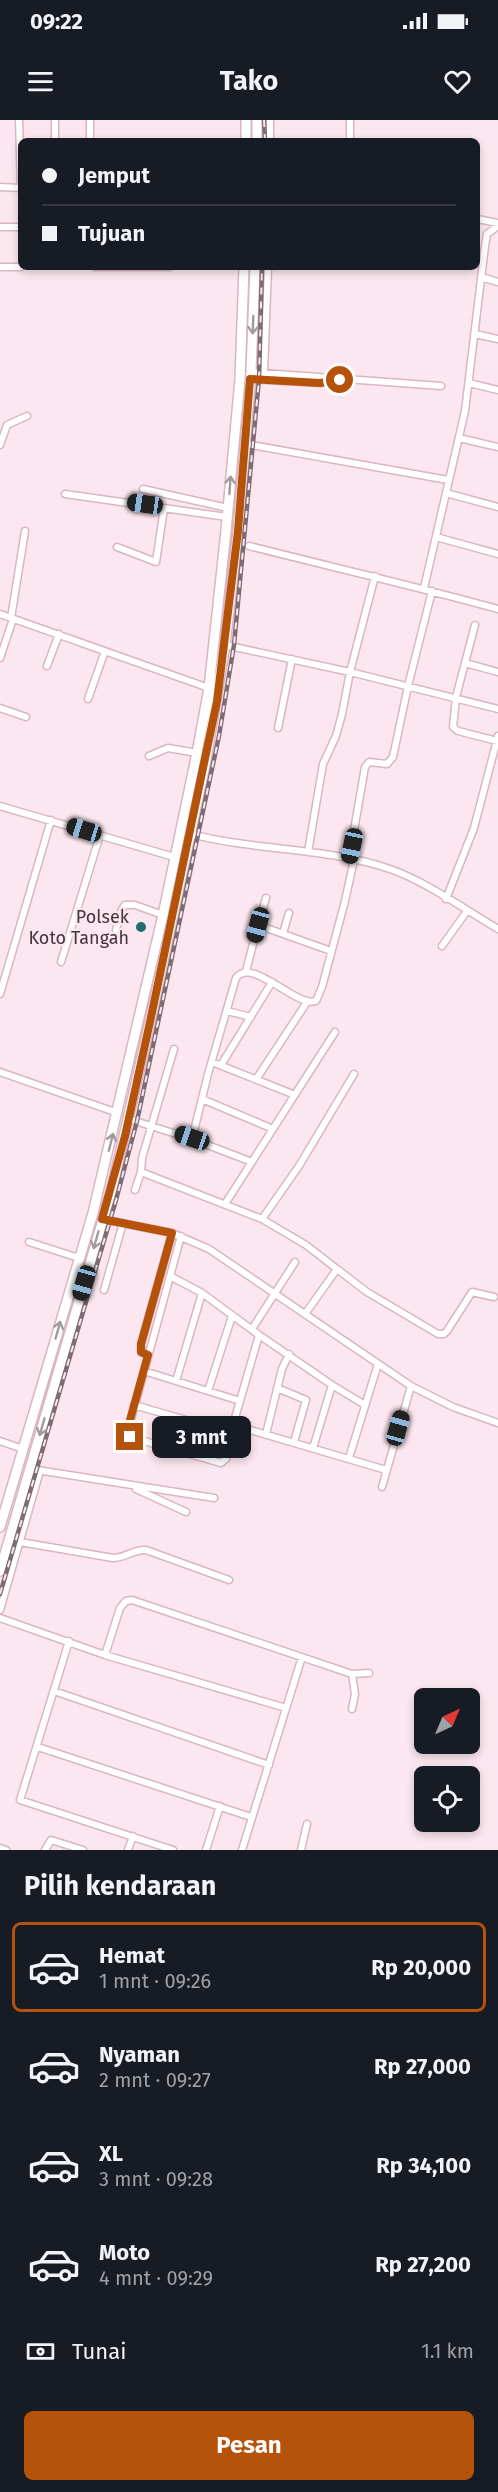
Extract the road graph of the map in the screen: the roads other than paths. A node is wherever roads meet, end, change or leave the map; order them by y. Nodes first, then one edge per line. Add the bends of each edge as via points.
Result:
1 (19, 120) edge
2 (55, 120) edge
3 (90, 120) edge
4 (246, 120) edge
5 (257, 120) edge
6 (270, 120) edge
7 (350, 120) edge
8 (20, 138) edge
9 (55, 138) edge
10 (90, 138) edge
11 (246, 138) edge
12 (258, 138) edge
13 (270, 138) edge
14 (350, 138) edge
15 (0, 188) edge
16 (18, 188) edge
17 (480, 220) edge
18 (0, 227) edge
19 (18, 227) edge
20 (498, 227) edge
21 (0, 267) edge
22 (18, 267) edge
23 (244, 270) edge
24 (255, 270) edge
25 (268, 270) edge
26 (481, 277) junction
27 (498, 282) edge
28 (475, 334) junction
29 (498, 339) edge
30 (264, 372) junction
31 (251, 375) junction
32 (279, 377) junction
33 (469, 383) junction
34 (441, 386) dead end
35 (498, 390) edge
36 (27, 416) dead end
37 (459, 438) junction
38 (246, 444) junction
39 (0, 445) edge
40 (498, 447) edge
41 (448, 480) junction
42 (144, 489) dead end
43 (446, 493) junction
44 (65, 494) dead end
45 (498, 507) edge
46 (164, 508) junction
47 (228, 512) junction
48 (25, 531) dead end
49 (226, 531) junction
50 (238, 531) junction
51 (436, 537) junction
52 (249, 546) dead end
53 (117, 547) dead end
54 (224, 552) junction
55 (236, 554) junction
56 (498, 554) edge
57 (375, 576) junction
58 (424, 588) junction
59 (432, 591) junction
60 (498, 609) edge
61 (0, 614) edge
62 (12, 618) junction
63 (475, 625) dead end
64 (59, 634) junction
65 (225, 645) junction
66 (105, 651) junction
67 (0, 658) edge
68 (292, 659) junction
69 (465, 663) junction
70 (47, 666) dead end
71 (350, 672) junction
72 (498, 672) edge
73 (408, 686) junction
74 (209, 688) junction
75 (456, 697) junction
76 (88, 699) dead end
77 (0, 708) edge
78 (498, 709) edge
79 (26, 717) dead end
80 (278, 729) dead end
81 (497, 738) edge
82 (197, 753) junction
83 (149, 756) dead end
84 (1, 808) edge
85 (51, 820) junction
86 (191, 834) junction
87 (100, 835) junction
88 (308, 852) junction
89 (174, 857) junction
90 (352, 860) junction
91 (266, 898) dead end
92 (446, 898) junction
93 (467, 911) junction
94 (289, 913) dead end
95 (163, 915) junction
96 (258, 925) junction
97 (498, 929) edge
98 (116, 930) dead end
99 (283, 933) junction
100 (442, 946) dead end
101 (331, 951) junction
102 (62, 962) dead end
103 (246, 971) junction
104 (272, 982) junction
105 (0, 994) edge
106 (307, 1002) junction
107 (227, 1011) junction
108 (252, 1017) junction
109 (335, 1032) dead end
110 (174, 1049) dead end
111 (212, 1062) junction
112 (221, 1065) junction
113 (0, 1072) edge
114 (354, 1074) dead end
115 (257, 1078) junction
116 (295, 1095) junction
117 (202, 1099) junction
118 (118, 1113) junction
119 (129, 1119) junction
120 (153, 1125) junction
121 (273, 1129) junction
122 (192, 1138) junction
123 (252, 1162) junction
124 (141, 1172) junction
125 (135, 1190) dead end
126 (225, 1204) junction
127 (102, 1219) junction
128 (262, 1219) junction
129 (123, 1223) junction
130 (172, 1233) junction
131 (181, 1236) junction
132 (29, 1242) dead end
133 (80, 1258) junction
134 (295, 1262) dead end
135 (338, 1269) junction
136 (170, 1276) junction
137 (104, 1290) dead end
138 (202, 1293) junction
139 (274, 1293) junction
140 (494, 1298) dead end
141 (305, 1314) junction
142 (232, 1316) junction
143 (252, 1329) junction
144 (259, 1335) junction
145 (289, 1354) junction
146 (51, 1355) junction
147 (148, 1355) junction
148 (63, 1358) junction
149 (378, 1364) junction
150 (47, 1369) junction
151 (144, 1371) junction
152 (59, 1372) junction
153 (176, 1381) junction
154 (332, 1385) junction
155 (411, 1386) junction
156 (277, 1388) junction
157 (208, 1391) junction
158 (240, 1401) junction
159 (365, 1405) junction
160 (134, 1406) junction
161 (498, 1423) edge
162 (233, 1425) junction
163 (231, 1432) junction
164 (266, 1434) junction
165 (0, 1441) edge
166 (294, 1442) junction
167 (313, 1448) junction
168 (24, 1449) junction
169 (349, 1458) junction
170 (36, 1470) junction
171 (386, 1470) junction
172 (130, 1486) junction
173 (382, 1487) dead end
174 (214, 1498) dead end
175 (186, 1512) dead end
176 (0, 1525) edge
177 (20, 1542) junction
178 (0, 1571) edge
179 (229, 1580) dead end
180 (0, 1610) edge
181 (0, 1618) edge
182 (69, 1641) junction
183 (105, 1654) junction
184 (302, 1657) junction
185 (369, 1673) dead end
186 (352, 1674) junction
187 (54, 1691) junction
188 (286, 1708) junction
189 (352, 1709) dead end
190 (38, 1747) junction
191 (269, 1765) junction
192 (220, 1806) junction
193 (251, 1816) junction
194 (307, 1824) dead end
195 (132, 1836) junction
196 (0, 1848) edge
197 (6, 1850) edge
198 (45, 1850) edge
199 (83, 1850) edge
200 (128, 1850) edge
201 (173, 1850) edge
202 (206, 1850) edge
203 (242, 1850) edge
204 (301, 1850) edge

1 - 8 street
2 - 9 street
3 - 10 street
4 - 11 highway
5 - 12 highway
6 - 13 street
7 - 14 street
15 - 16 street
17 - 20 street
18 - 19 street
20 - 26 street via 488,234
21 - 22 street
47 -> 23 highway via 240,378
24 -> 31 highway
25 - 30 street
26 - 27 street
26 - 28 street
28 - 29 street
28 - 33 street
30 - 31 street
30 - 32 street
31 - 32 street
31 - 38 highway
32 - 34 street via 320,383 334,379
33 - 35 street
33 - 37 street
36 - 39 street via 7,425
37 - 40 street
37 - 41 street
38 - 41 street
38 - 50 highway
41 - 43 street
42 - 47 street
43 - 45 street
43 - 51 street
44 - 46 street
46 - 47 street
46 - 53 street via 156,562
47 - 49 highway
48 - 62 street
49 - 50 highway
49 - 54 highway
50 - 55 highway
51 - 56 street
51 - 58 street
52 - 57 street
54 - 55 highway via 232,550
54 - 74 highway
55 - 65 highway
57 - 58 street
57 - 71 street
58 - 59 street
59 - 60 street
59 - 73 street
61 - 62 street
62 - 64 street
62 - 67 street
63 - 69 street
64 - 66 street
64 - 70 street
65 - 68 street
65 - 86 highway
66 - 74 street
66 - 76 street
68 - 71 street
68 - 80 street
69 - 72 street
69 - 75 street
71 - 73 street
71 - 88 street via 336,736 323,764
73 - 75 street
73 - 90 street via 391,760 365,766
74 - 82 highway
75 - 78 street
75 - 81 street via 455,729
77 - 79 street
81 - 92 street via 474,828
82 - 83 street via 168,748
82 - 89 highway
84 - 85 street
85 - 87 street
85 - 105 street
86 - 88 street
86 - 119 highway
87 - 89 street
87 - 102 street
88 - 90 street
89 - 95 highway
90 - 92 street via 398,872
90 - 101 street
91 - 96 street
92 - 93 street
93 - 97 street
93 - 100 street
94 - 99 street
95 - 98 street via 125,905
95 - 118 highway
96 - 99 street
96 - 103 street
99 - 101 street
101 - 106 street via 318,997
103 - 104 street
103 - 107 street via 236,978
104 - 106 street
104 - 108 street
106 - 115 street
107 - 108 street
107 - 111 street
108 - 112 street
109 - 116 street
110 - 120 street
111 - 112 street
111 - 117 street
112 - 115 street
113 - 118 street
114 - 128 street
115 - 116 street
116 - 121 street
117 - 121 street
117 - 122 street
133 -> 118 highway
119 - 120 street
119 - 127 highway
120 - 122 street
120 - 124 street
121 - 123 street
122 - 123 street
123 - 126 street
124 - 125 street
124 - 126 street
126 - 128 street
127 - 129 street
127 -> 148 highway
128 - 135 street
129 - 130 street
129 - 137 street
130 - 131 street
130 - 147 street via 141,1344 141,1352
131 - 136 street
131 - 139 street via 218,1254
132 - 133 street
146 -> 133 highway
134 - 139 street
135 - 140 street via 367,1292 438,1334 444,1334 472,1292
135 - 141 street
136 - 138 street
136 - 147 street
138 - 142 street
138 - 153 street
139 - 141 street
139 - 143 street
141 - 149 street
142 - 143 street
142 - 157 street
143 - 144 street
144 - 145 street
144 - 158 street
145 - 154 street
145 - 156 street
146 - 148 highway
146 - 150 highway
147 - 151 street
148 - 152 highway
149 - 155 street
149 - 159 street
150 - 152 highway
150 - 168 highway
151 - 153 street
151 - 160 street
152 -> 170 highway
153 - 157 street
154 - 159 street
154 - 167 street
155 - 161 street
155 - 171 street
156 - 164 street
156 - 166 street via 306,1400
157 - 158 street
158 - 162 street
159 - 169 street
160 - 163 street
160 - 163 street via 127,1431 130,1437 210,1460 224,1462
162 - 163 street
162 - 164 street
164 - 166 street
165 - 168 street
166 - 167 street
167 - 169 street
168 - 176 highway
169 - 171 street
170 - 172 street
170 - 177 street
170 - 178 highway
171 - 173 street
172 - 174 street
172 - 175 street
177 - 179 street via 113,1558 146,1550
177 - 180 street
181 - 182 street
182 - 183 street
182 - 187 street
183 - 184 street via 120,1608 132,1600
183 - 188 street
184 - 186 street
184 - 188 street
185 - 186 street
186 - 189 street
187 - 190 street
187 - 191 street
188 - 191 street
190 - 192 street
190 - 195 street via 20,1800
191 - 193 street
192 - 193 street
192 - 202 street
193 - 203 street
194 - 204 street
195 - 200 street
195 - 201 street
196 - 197 street
198 - 199 street via 51,1840

